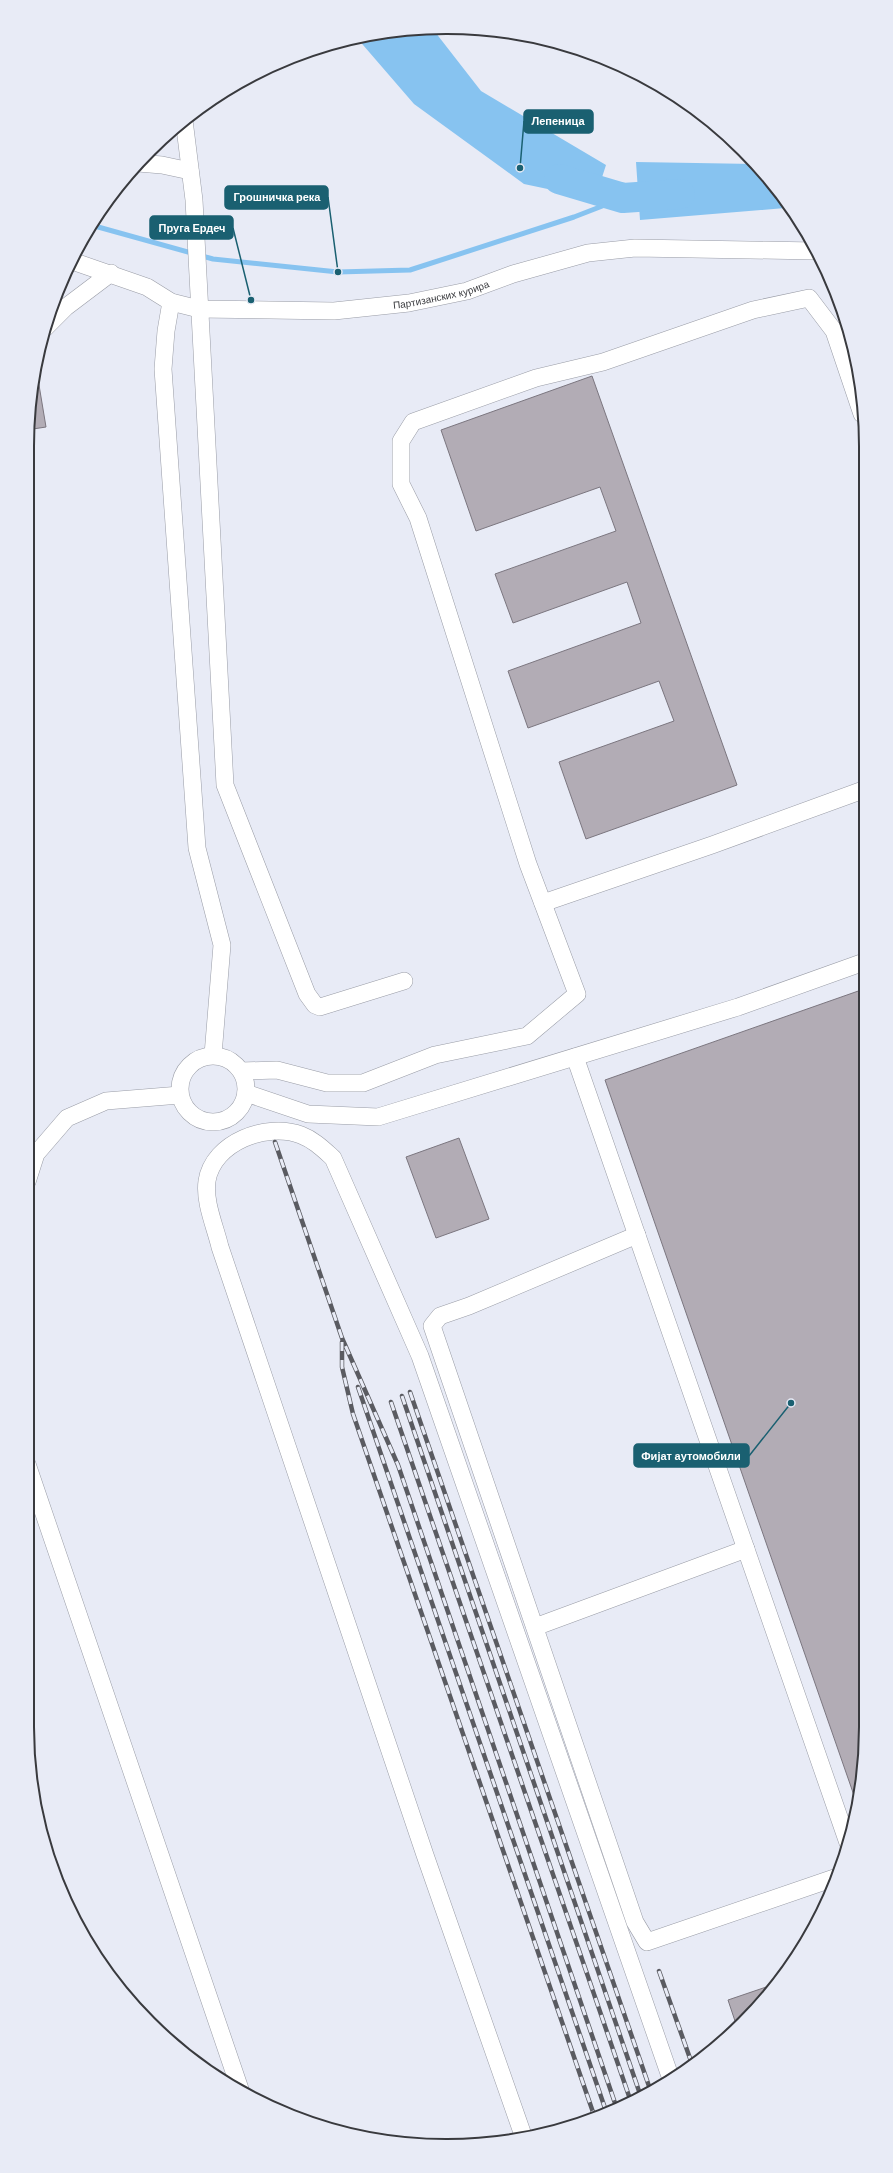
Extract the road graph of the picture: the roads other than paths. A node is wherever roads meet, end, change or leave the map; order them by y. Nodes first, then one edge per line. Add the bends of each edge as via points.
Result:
1 (185, 128) edge
2 (147, 164) edge
3 (190, 171) junction
4 (809, 251) edge
5 (78, 263) edge
6 (111, 273) junction
7 (171, 302) junction
8 (199, 309) junction
9 (55, 318) edge
10 (855, 393) edge
11 (859, 792) edge
12 (543, 903) junction
13 (859, 964) edge
14 (404, 981) dead end
15 (213, 1055) junction
16 (575, 1057) junction
17 (241, 1072) junction
18 (246, 1093) junction
19 (180, 1094) junction
20 (34, 1160) edge
21 (637, 1235) junction
22 (34, 1485) edge
23 (746, 1549) junction
24 (535, 1627) junction
25 (845, 1834) edge
26 (830, 1880) edge
27 (669, 2074) edge
28 (238, 2083) edge
29 (522, 2132) edge

1 - 3 street
2 - 3 street
3 - 8 street via 194,200
4 - 8 street, Партизанских курира via 635,248 588,253 467,290 409,303 334,311
5 - 6 street, Партизанских курира
6 - 7 street, Партизанских курира via 147,287
6 - 9 street
7 - 8 street, Партизанских курира
7 - 15 street via 163,369 197,848 222,945
8 - 14 street via 224,785 307,994 315,1005 320,1007
10 - 12 street via 834,331 809,298 753,310 603,362 536,378 413,422 401,441 401,484 418,518 528,864
11 - 12 street
12 - 17 street via 577,994 527,1036 435,1055 363,1083 327,1083 277,1070
13 - 16 street via 738,1007
15 - 17 street via 224,1057 234,1063
15 - 19 street via 197,1060 184,1072
16 - 18 street via 378,1117 308,1114
16 - 21 street
17 - 18 street via 246,1082
18 - 19 street via 237,1112 219,1122 198,1119 189,1113
19 - 20 street via 106,1101 67,1118 36,1154
21 - 23 street
21 - 24 street via 440,1316 432,1326
22 - 28 street
23 - 24 street
23 - 25 street
24 - 26 street via 635,1922 647,1942
27 - 29 street via 420,1356 333,1158 318,1143 300,1135 269,1133 246,1136 230,1146 213,1166 207,1180 206,1194 211,1214 425,1855

